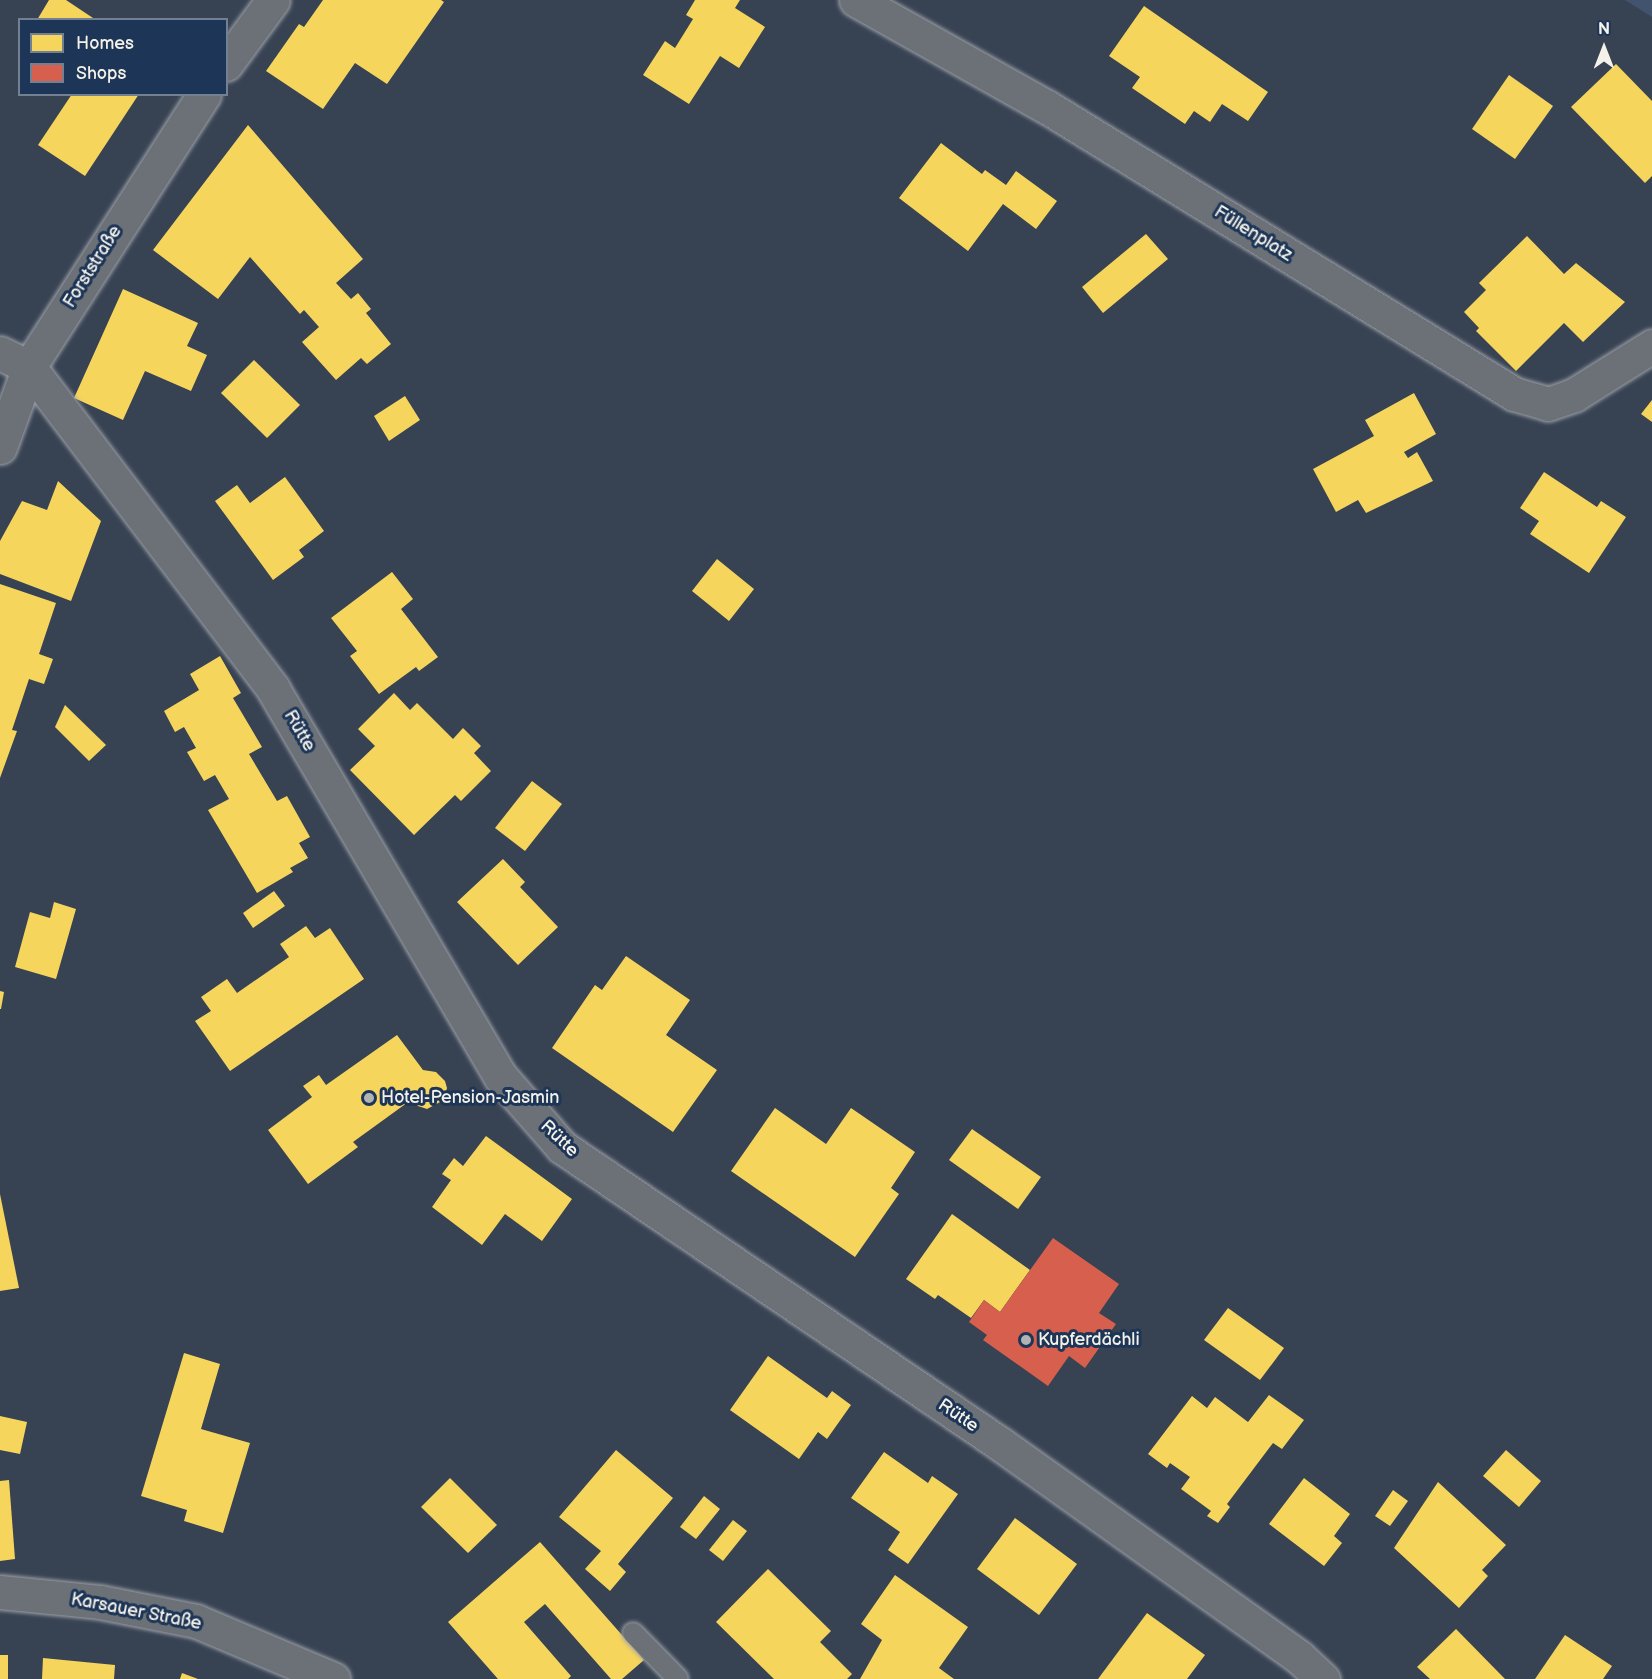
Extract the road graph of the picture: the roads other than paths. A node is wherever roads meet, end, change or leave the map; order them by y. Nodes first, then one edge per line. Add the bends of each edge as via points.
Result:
1 (273, 0) edge
2 (856, 0) edge
3 (228, 61) edge
4 (203, 96) edge
5 (1652, 346) edge
6 (0, 353) edge
7 (29, 367) junction
8 (0, 447) edge
9 (0, 1592) edge
10 (633, 1633) dead end
11 (333, 1679) edge
12 (678, 1679) edge
13 (1323, 1679) edge

1 - 3 street
2 - 5 street, Füllenplatz via 1047,106 1514,394 1548,404 1574,395
4 - 7 street, Forststraße
6 - 7 street, Rütte
7 - 8 street, Forststraße
7 - 13 street, Rütte via 273,689 501,1077 562,1147 999,1443 1299,1657
9 - 11 street, Karsauer Straße via 100,1602 196,1621
10 - 12 lane

